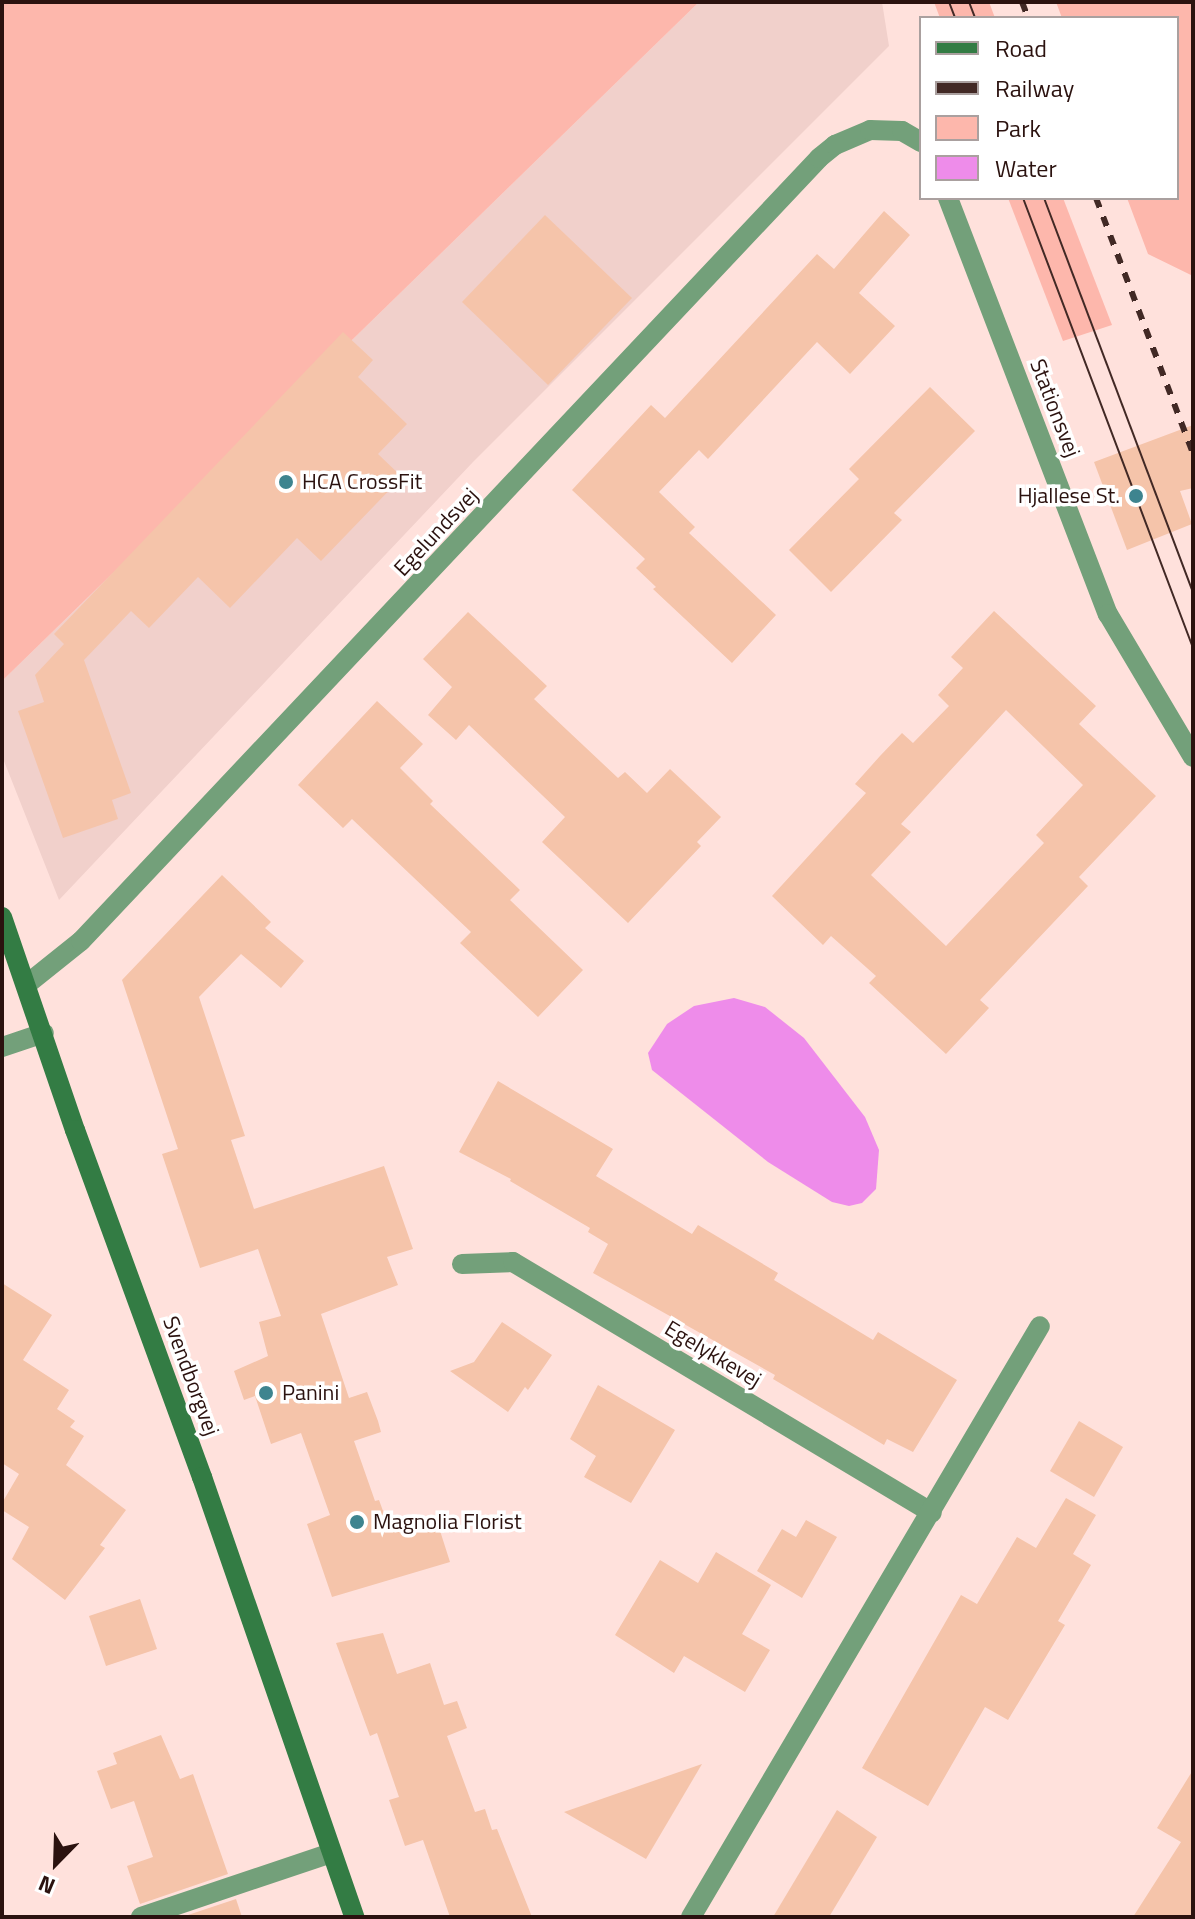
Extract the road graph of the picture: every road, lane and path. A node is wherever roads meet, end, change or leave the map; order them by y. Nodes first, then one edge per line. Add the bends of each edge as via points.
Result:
1 (919, 141) edge
2 (949, 200) edge
3 (1193, 757) edge
4 (2, 917) edge
5 (26, 985) junction
6 (44, 1033) junction
7 (2, 1047) edge
8 (462, 1264) dead end
9 (1040, 1326) dead end
10 (932, 1513) junction
11 (331, 1853) junction
12 (141, 1917) edge
13 (354, 1917) edge
14 (691, 1917) edge

1 - 5 street, Egelundsvej via 888,128 849,138 819,158 81,941
2 - 3 street, Stationsvej via 1108,614
4 - 5 main road, Svendborgvej
5 - 6 main road, Svendborgvej
6 - 7 street
6 - 11 main road, Svendborgvej
8 - 10 street, Egelykkevej via 513,1262
9 - 10 street
10 - 14 street
11 - 12 street
11 - 13 main road, Svendborgvej

